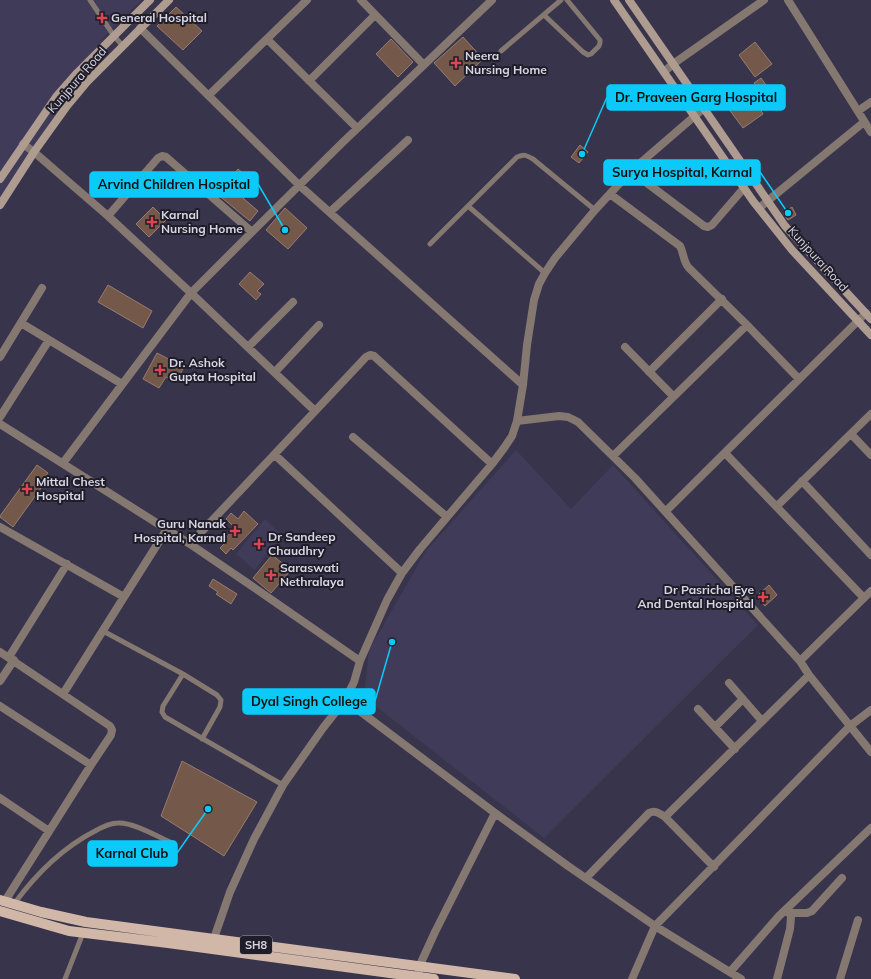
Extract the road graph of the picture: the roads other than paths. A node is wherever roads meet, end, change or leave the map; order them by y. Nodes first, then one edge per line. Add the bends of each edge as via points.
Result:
1 (90, 0) edge
2 (150, 0) edge
3 (169, 0) edge
4 (307, 0) edge
5 (361, 0) edge
6 (492, 0) edge
7 (561, 0) edge
8 (567, 0) edge
9 (614, 0) edge
10 (629, 0) edge
11 (764, 0) edge
12 (788, 0) edge
13 (375, 15) junction
14 (544, 15) junction
15 (140, 28) junction
16 (114, 36) junction
17 (267, 39) junction
18 (123, 46) junction
19 (501, 51) dead end
20 (674, 64) junction
21 (424, 65) junction
22 (664, 72) junction
23 (309, 81) junction
24 (209, 95) junction
25 (871, 102) edge
26 (704, 108) junction
27 (858, 111) junction
28 (694, 116) junction
29 (864, 122) junction
30 (357, 128) junction
31 (871, 132) edge
32 (408, 140) dead end
33 (23, 144) junction
34 (34, 152) junction
35 (631, 171) junction
36 (0, 179) edge
37 (299, 185) junction
38 (744, 188) junction
39 (610, 194) junction
40 (768, 201) junction
41 (0, 205) edge
42 (468, 206) junction
43 (759, 208) junction
44 (595, 210) junction
45 (330, 212) junction
46 (108, 216) junction
47 (252, 232) junction
48 (430, 244) dead end
49 (545, 273) junction
50 (42, 288) dead end
51 (192, 293) junction
52 (722, 299) junction
53 (293, 302) dead end
54 (868, 316) edge
55 (858, 321) junction
56 (21, 323) junction
57 (318, 325) dead end
58 (747, 325) junction
59 (871, 335) edge
60 (49, 340) junction
61 (248, 347) junction
62 (625, 347) dead end
63 (0, 357) edge
64 (275, 372) junction
65 (649, 372) junction
66 (800, 379) junction
67 (122, 384) junction
68 (523, 385) junction
69 (673, 396) junction
70 (315, 412) junction
71 (871, 414) edge
72 (0, 417) edge
73 (517, 421) junction
74 (0, 424) edge
75 (851, 434) junction
76 (353, 437) dead end
77 (725, 453) junction
78 (274, 455) junction
79 (871, 455) edge
80 (613, 456) junction
81 (63, 463) junction
82 (492, 464) junction
83 (802, 481) junction
84 (776, 506) junction
85 (666, 512) junction
86 (447, 518) junction
87 (0, 527) edge
88 (168, 530) junction
89 (190, 544) junction
90 (871, 555) edge
91 (67, 564) junction
92 (402, 573) junction
93 (871, 591) edge
94 (124, 597) junction
95 (864, 598) junction
96 (103, 630) junction
97 (0, 652) edge
98 (11, 659) junction
99 (360, 661) junction
100 (800, 661) junction
101 (183, 674) junction
102 (809, 675) junction
103 (0, 681) edge
104 (729, 683) dead end
105 (63, 694) junction
106 (743, 699) junction
107 (345, 700) junction
108 (0, 706) edge
109 (698, 709) dead end
110 (871, 710) edge
111 (762, 721) junction
112 (850, 726) junction
113 (715, 727) junction
114 (202, 739) junction
115 (734, 749) junction
116 (871, 752) edge
117 (91, 765) junction
118 (283, 785) junction
119 (0, 798) edge
120 (495, 813) junction
121 (665, 817) junction
122 (871, 828) edge
123 (50, 831) junction
124 (172, 843) dead end
125 (714, 866) junction
126 (586, 878) junction
127 (842, 878) dead end
128 (6, 901) edge
129 (788, 910) junction
130 (0, 911) edge
131 (858, 920) dead end
132 (655, 926) junction
133 (82, 932) junction
134 (212, 944) junction
135 (419, 972) junction
136 (730, 972) junction
137 (65, 979) edge
138 (434, 979) edge
139 (515, 979) edge
140 (632, 979) edge
141 (742, 979) edge
142 (777, 979) edge
143 (840, 979) edge

1 - 16 lane
2 - 16 street, Kunjpura Road
3 - 15 street, Kunjpura Road
4 - 17 street
5 - 13 street
6 - 21 street
7 - 14 lane
8 - 14 lane via 600,40 599,46 591,54 583,52
9 - 22 street, Kunjpura Road
10 - 20 street
11 - 20 street
12 - 27 street
13 - 21 street
13 - 23 street
14 - 19 lane
15 - 18 street, Kunjpura Road
15 - 24 street
16 - 18 lane
16 - 33 street, Kunjpura Road via 56,97
17 - 23 street
17 - 24 street
18 - 34 street, Kunjpura Road via 87,82
20 - 22 street
20 - 26 street
21 - 30 street
22 - 28 street, Kunjpura Road
23 - 30 street
24 - 37 street
25 - 27 street
26 - 28 street
26 - 40 street
27 - 29 street
28 - 35 street
28 - 38 street, Kunjpura Road
29 - 31 street
29 - 40 street
30 - 37 street
32 - 45 street
33 - 34 street
33 - 36 street, Kunjpura Road
34 - 41 street, Kunjpura Road
34 - 46 street
35 - 38 street via 708,227
35 - 39 street
37 - 45 street
37 - 47 street
38 - 43 street, Kunjpura Road
39 - 44 street
39 - 52 street via 680,246 685,264
40 - 43 street
40 - 54 street via 785,226
42 - 44 lane via 522,155 532,159
42 - 48 lane
42 - 49 lane
43 - 55 street, Kunjpura Road via 792,250
44 - 49 street
45 - 68 street
46 - 47 street via 162,156
46 - 51 street
47 - 51 street
49 - 68 street via 534,300
50 - 56 street
51 - 61 street
51 - 67 street
52 - 58 street
52 - 65 street
53 - 61 street
54 - 55 street
55 - 59 street, Kunjpura Road
55 - 66 street
56 - 60 street
56 - 63 street
57 - 64 street
58 - 66 street
58 - 69 street
60 - 67 street
60 - 72 street
61 - 64 street
62 - 65 street
64 - 70 street
65 - 69 street
66 - 77 street
67 - 81 street
68 - 73 street
69 - 80 street
70 - 78 street
70 - 82 street via 370,354
71 - 75 street
73 - 80 street via 568,417 578,422
73 - 82 street via 512,436
74 - 81 street
75 - 79 street
75 - 83 street
76 - 86 street
77 - 84 street
77 - 85 street
78 - 89 street
78 - 92 street
80 - 85 street
81 - 88 street
82 - 86 street
83 - 84 street
83 - 90 street
84 - 95 street
85 - 100 street
86 - 92 street
87 - 91 street
88 - 89 street
88 - 94 street
89 - 99 street
91 - 94 street
91 - 98 street
92 - 99 street
93 - 95 street
94 - 96 street
95 - 100 street
96 - 101 lane
96 - 105 street
97 - 98 street
98 - 103 street
98 - 105 street
99 - 107 street
100 - 102 street
101 - 114 lane via 221,700 220,707
101 - 114 lane via 163,706 162,712 165,717
102 - 111 street
102 - 112 street
104 - 106 street
105 - 117 street via 110,726 112,730
106 - 111 street
106 - 113 street
107 - 118 street
107 - 120 street
108 - 117 street
109 - 113 street
110 - 112 street
111 - 115 street
112 - 116 street
112 - 125 street
113 - 115 street
114 - 118 lane
115 - 121 street
117 - 123 street
118 - 134 street via 254,839 230,892
119 - 123 street
120 - 126 street
120 - 135 street via 435,932
121 - 125 street
121 - 126 street via 658,812 649,813
122 - 129 street
123 - 128 street
124 - 128 lane via 130,825 107,825 58,855 24,891
125 - 132 street
126 - 132 street
127 - 129 street via 812,911 807,913
128 - 134 main road, SH8 via 86,922
129 - 136 street via 779,916
129 - 142 street via 791,917 790,929
130 - 133 main road, SH8 via 68,931
131 - 143 street
132 - 136 street
132 - 140 street
133 - 134 main road, SH8
133 - 137 lane
134 - 135 main road, SH8
135 - 138 main road, SH8
135 - 139 main road, SH8
136 - 141 street

